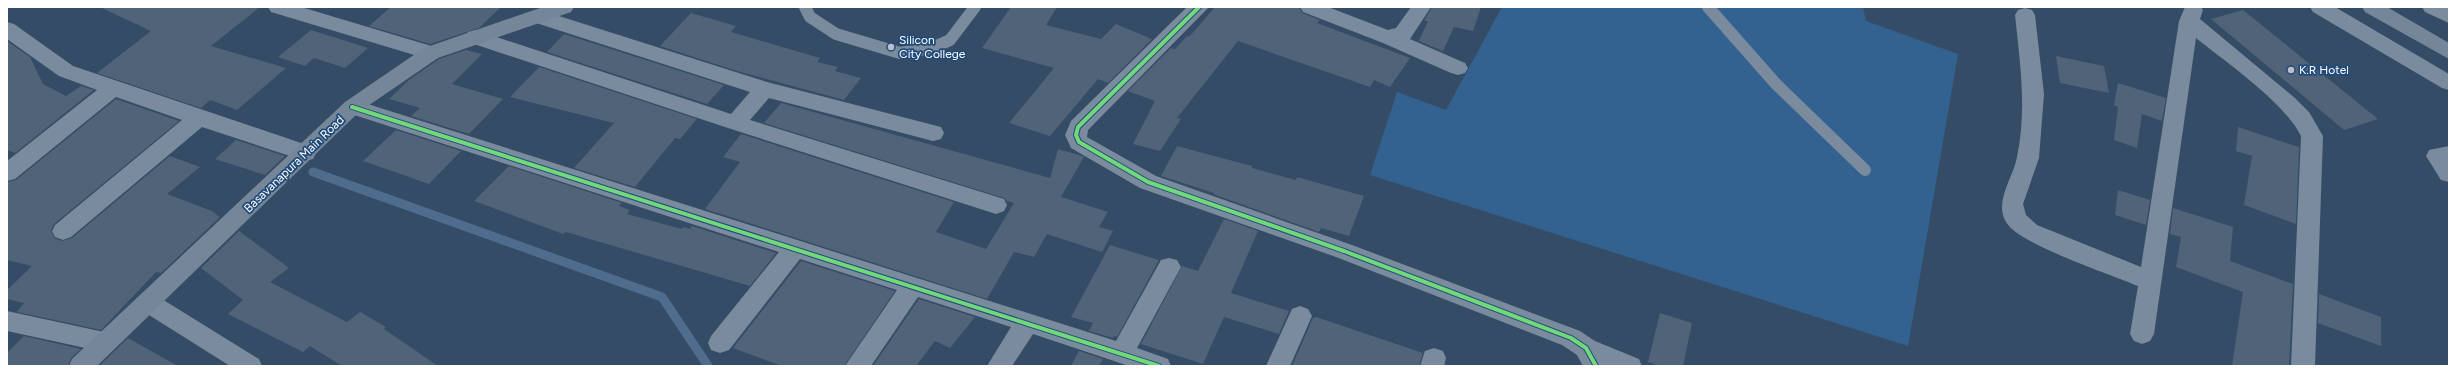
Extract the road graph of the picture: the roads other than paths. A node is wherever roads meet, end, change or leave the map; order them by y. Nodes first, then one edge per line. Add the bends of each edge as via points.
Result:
1 (278, 7) edge
2 (805, 7) edge
3 (975, 7) edge
4 (1199, 7) edge
5 (1310, 7) edge
6 (1421, 7) edge
7 (1708, 7) edge
8 (2320, 7) edge
9 (2372, 7) edge
10 (2432, 7) edge
11 (555, 10) edge
12 (2191, 14) edge
13 (2025, 15) dead end
14 (2449, 16) edge
15 (7, 29) edge
16 (475, 37) junction
17 (1388, 37) junction
18 (2449, 52) edge
19 (431, 53) junction
20 (1458, 68) dead end
21 (2449, 83) edge
22 (113, 88) junction
23 (765, 89) junction
24 (352, 107) junction
25 (199, 118) junction
26 (735, 123) junction
27 (933, 133) dead end
28 (305, 153) junction
29 (2449, 154) edge
30 (1865, 170) dead end
31 (7, 173) edge
32 (2449, 174) edge
33 (996, 205) dead end
34 (63, 231) dead end
35 (795, 248) junction
36 (1169, 267) dead end
37 (2151, 281) junction
38 (913, 286) junction
39 (149, 303) junction
40 (1300, 316) dead end
41 (7, 321) edge
42 (1027, 322) junction
43 (2142, 334) dead end
44 (104, 342) junction
45 (720, 343) dead end
46 (1122, 353) junction
47 (1591, 357) edge
48 (81, 366) edge
49 (250, 366) edge
50 (857, 366) edge
51 (999, 366) edge
52 (1159, 366) edge
53 (1278, 366) edge
54 (1630, 366) edge
55 (2303, 366) edge

1 - 19 street
2 - 3 lane via 810,18 836,34 900,53 932,48 950,40
4 - 47 street via 1078,127 1076,135 1079,142 1148,182 1344,251 1571,338
5 - 17 street
6 - 17 street via 1403,34
7 - 30 lane via 1776,84
8 - 21 street
9 - 18 street
10 - 14 highway
11 - 16 street, Basavanapura Main Road
11 - 23 street
12 - 37 street
12 - 55 street via 2302,116 2312,136
13 - 37 street via 2034,94 2028,158 2012,204 2016,218 2029,231
15 - 22 street via 66,71
16 - 19 street, Basavanapura Main Road
16 - 26 street
17 - 20 street
19 - 24 street, Basavanapura Main Road
22 - 25 street
22 - 31 street
23 - 26 street
23 - 27 street
24 - 28 street, Basavanapura Main Road
24 - 35 street
25 - 28 street
25 - 34 street
26 - 33 street
28 - 39 street, Basavanapura Main Road
29 - 32 street via 2437,156
35 - 38 street
35 - 45 street
36 - 46 street
37 - 43 street
38 - 42 street
38 - 50 street
39 - 44 street, Basavanapura Main Road
39 - 49 street
40 - 53 street
41 - 44 street
42 - 46 street
42 - 51 street
44 - 48 street, Basavanapura Main Road
46 - 52 street
47 - 54 street

